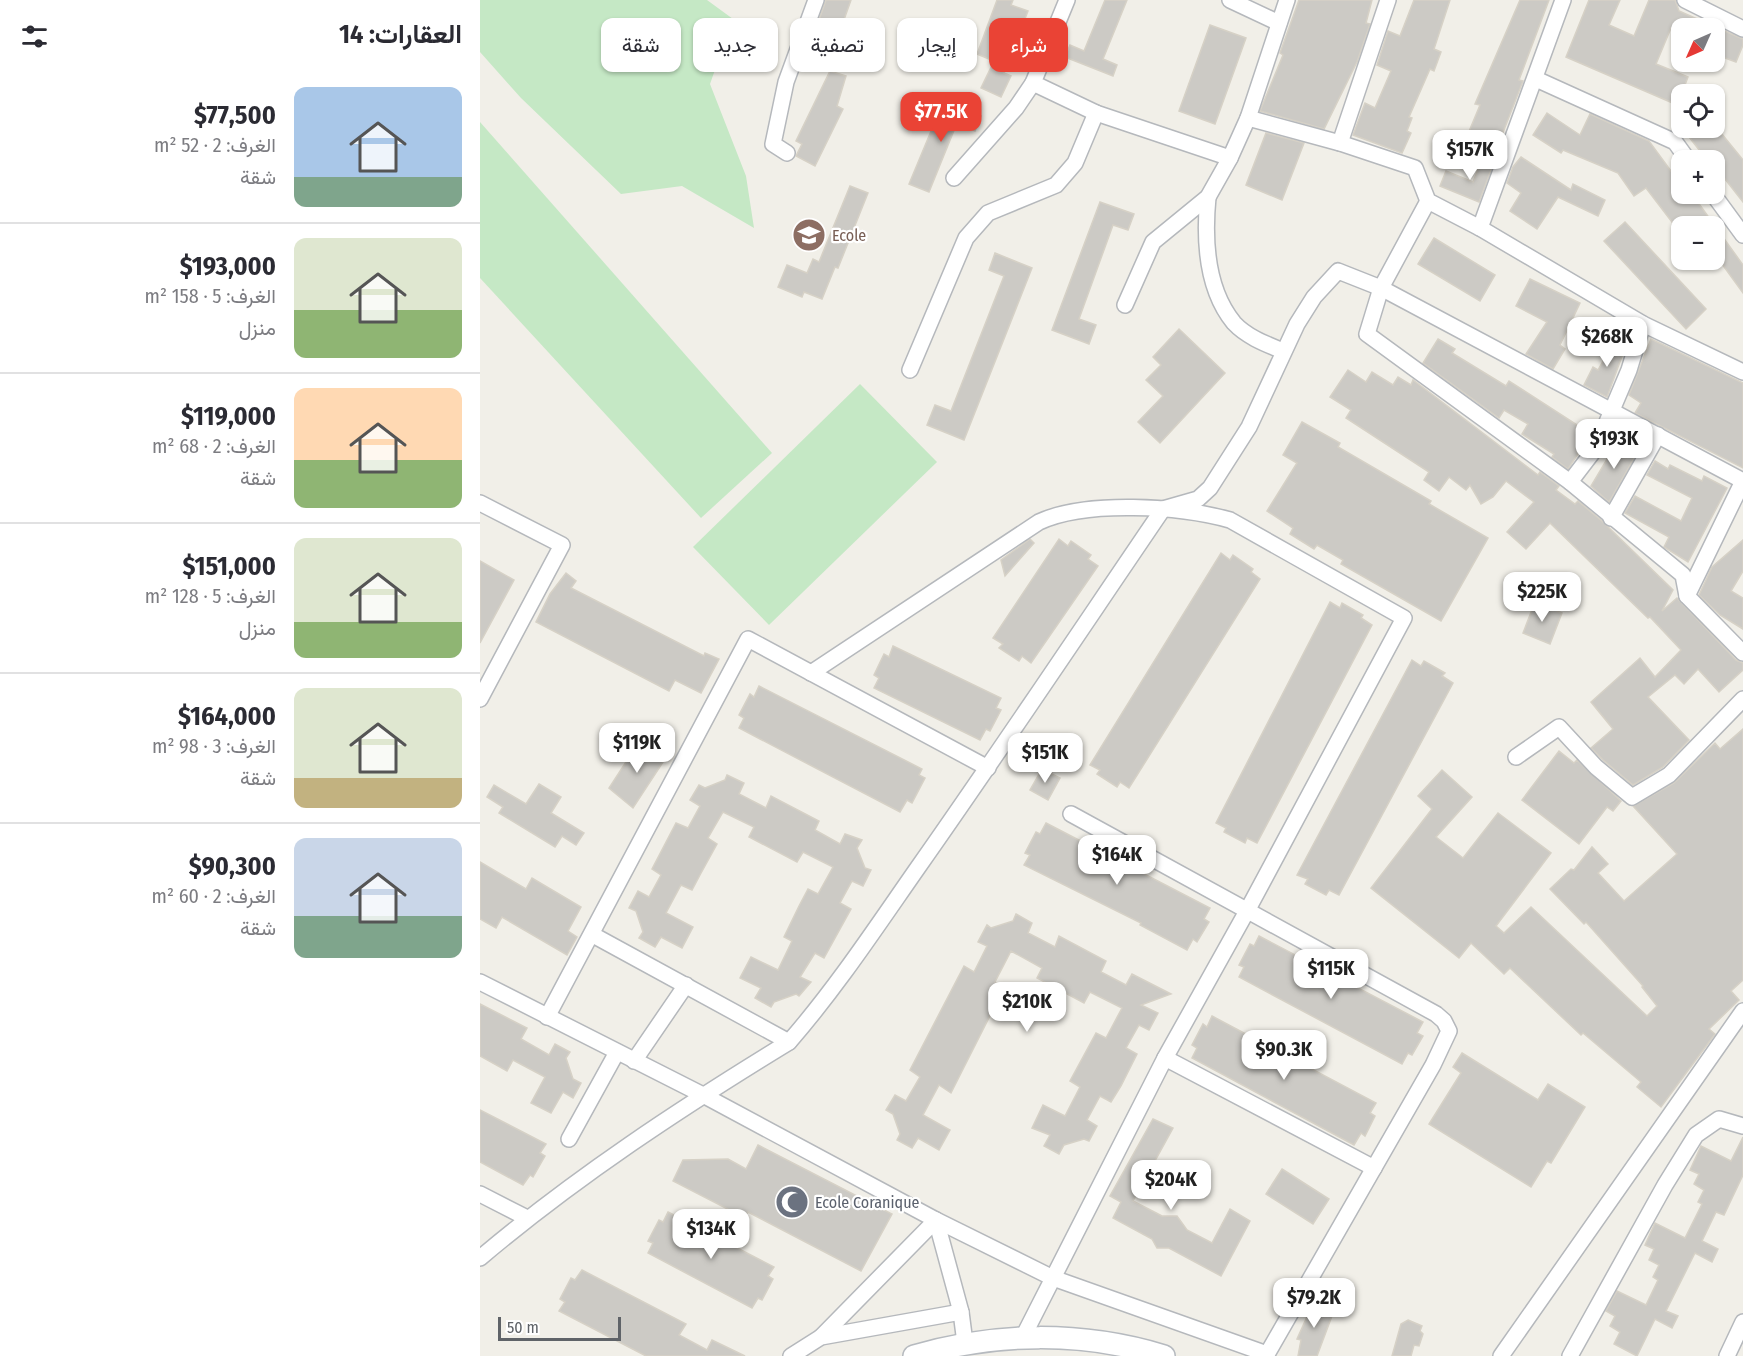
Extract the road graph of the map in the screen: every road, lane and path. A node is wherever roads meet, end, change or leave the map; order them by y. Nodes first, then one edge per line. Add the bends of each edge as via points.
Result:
1 (816, 0) edge
2 (1067, 0) edge
3 (1230, 0) edge
4 (1287, 0) edge
5 (1388, 0) edge
6 (1563, 0) edge
7 (1685, 0) edge
8 (1279, 23) junction
9 (1743, 29) edge
10 (1536, 79) junction
11 (1033, 83) junction
12 (1096, 113) junction
13 (1248, 118) junction
14 (1340, 143) junction
15 (1681, 150) edge
16 (787, 153) dead end
17 (1230, 158) junction
18 (954, 178) dead end
19 (1208, 197) junction
20 (1428, 201) junction
21 (1720, 204) edge
22 (1480, 228) junction
23 (1743, 235) edge
24 (1381, 288) junction
25 (1125, 305) dead end
26 (1643, 324) junction
27 (1283, 351) junction
28 (910, 370) dead end
29 (1743, 372) edge
30 (1611, 412) junction
31 (1658, 435) junction
32 (1743, 481) edge
33 (1570, 482) junction
34 (480, 503) edge
35 (1163, 509) junction
36 (1611, 518) junction
37 (1687, 596) junction
38 (1743, 653) edge
39 (811, 673) junction
40 (480, 699) edge
41 (1743, 699) edge
42 (1516, 757) dead end
43 (988, 768) junction
44 (1071, 814) dead end
45 (1247, 911) junction
46 (593, 935) junction
47 (480, 982) edge
48 (686, 985) junction
49 (1743, 1011) edge
50 (547, 1017) junction
51 (789, 1042) junction
52 (617, 1052) junction
53 (1165, 1058) junction
54 (634, 1061) junction
55 (703, 1095) junction
56 (1743, 1126) edge
57 (569, 1139) dead end
58 (1374, 1168) junction
59 (480, 1194) edge
60 (527, 1218) junction
61 (936, 1220) junction
62 (480, 1258) edge
63 (1053, 1278) junction
64 (961, 1312) junction
65 (1743, 1322) edge
66 (821, 1337) junction
67 (1023, 1337) junction
68 (965, 1343) junction
69 (1267, 1355) edge
70 (790, 1356) edge
71 (914, 1356) edge
72 (1164, 1356) edge
73 (1501, 1356) edge
74 (1570, 1356) edge
75 (1727, 1356) edge

1 - 16 street via 786,82 772,144
2 - 11 street
3 - 8 street
4 - 8 street
5 - 14 street
6 - 10 street
7 - 9 street
8 - 13 street
10 - 15 street via 1675,142
10 - 22 street
11 - 12 street
11 - 18 street
12 - 17 street
12 - 28 street via 1075,163 1056,185 988,213 966,238
13 - 14 street
13 - 17 street
14 - 20 street via 1415,168
17 - 19 street
19 - 25 street via 1153,242
19 - 27 street via 1205,233 1220,301 1235,323 1255,339
20 - 22 street
20 - 24 street
21 - 23 street
22 - 26 street
24 - 27 street via 1338,271 1314,297
24 - 30 street
24 - 33 street via 1367,334
26 - 29 street
26 - 30 street
27 - 35 street via 1249,427 1210,488 1198,499
30 - 31 street
30 - 33 street via 1596,447
31 - 32 street
31 - 36 street
32 - 37 street
33 - 36 street
34 - 40 street via 562,545
35 - 39 street via 1065,512 1039,522
35 - 43 street
35 - 45 street via 1203,512 1230,520 1404,618
36 - 37 street via 1683,575
37 - 38 street
39 - 43 street
39 - 46 street via 748,639
41 - 42 street via 1669,775 1632,797 1559,728
43 - 51 street via 832,990
44 - 45 street
45 - 53 street
45 - 58 street via 1444,1021 1449,1031
46 - 48 street
46 - 50 street
47 - 50 street
48 - 51 street
48 - 54 street
49 - 73 street
50 - 52 street
51 - 55 street
52 - 54 street
52 - 57 street
53 - 58 street
53 - 63 street
54 - 55 street
55 - 60 street
55 - 61 street
56 - 74 street via 1719,1119 1696,1135
58 - 69 street
59 - 60 street
60 - 62 street
61 - 63 street
61 - 64 street
61 - 66 street
63 - 67 street
63 - 69 street
64 - 66 street
64 - 68 street
65 - 75 street
66 - 70 street
67 - 68 street
67 - 72 street via 1105,1341
68 - 71 street

